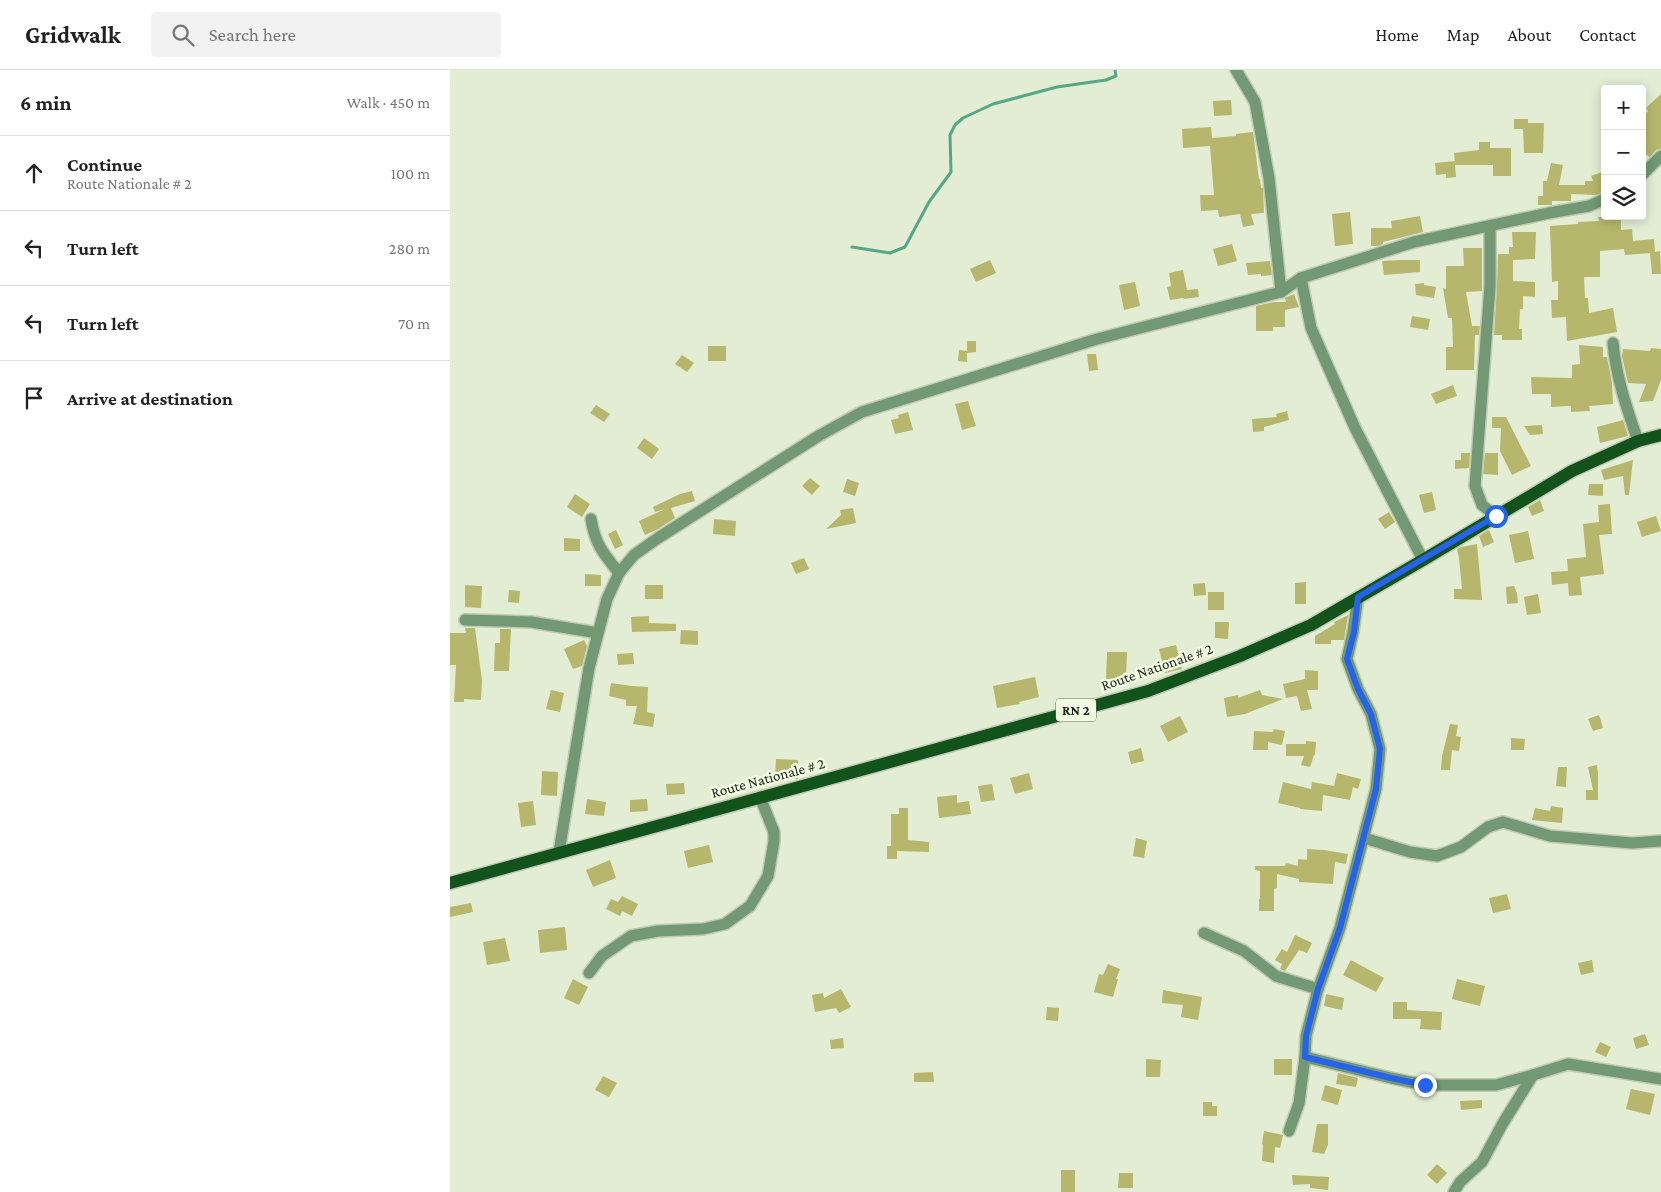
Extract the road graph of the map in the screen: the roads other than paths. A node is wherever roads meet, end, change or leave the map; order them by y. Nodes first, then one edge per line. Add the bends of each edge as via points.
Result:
1 (1236, 70) edge
2 (1661, 156) edge
3 (1646, 171) edge
4 (1601, 201) edge
5 (1490, 226) junction
6 (1301, 278) junction
7 (1281, 292) junction
8 (1613, 343) dead end
9 (1661, 435) edge
10 (1638, 441) junction
11 (1496, 516) junction
12 (591, 519) dead end
13 (1423, 560) junction
14 (619, 573) junction
15 (1358, 597) junction
16 (465, 620) dead end
17 (598, 633) junction
18 (760, 797) junction
19 (1364, 838) junction
20 (1661, 841) edge
21 (559, 852) junction
22 (450, 883) edge
23 (1204, 933) dead end
24 (589, 973) dead end
25 (1318, 989) junction
26 (1305, 1057) junction
27 (1533, 1075) junction
28 (1661, 1078) edge
29 (1289, 1131) dead end
30 (1454, 1192) edge

1 - 7 street via 1255,102 1270,178
2 - 3 street
4 - 5 street
5 - 6 street via 1414,242
5 - 11 street via 1490,286 1476,486 1482,505
6 - 7 street
6 - 13 street via 1312,328 1356,428
7 - 14 street via 1097,339 862,412 820,435 658,538 634,555
8 - 10 street via 1622,392
9 - 10 main road, Route Nationale # 2 / RN 2
10 - 11 main road, Route Nationale # 2 / RN 2 via 1572,471
11 - 13 main road, Route Nationale # 2 / RN 2
12 - 14 street via 599,548
13 - 15 main road, Route Nationale # 2 / RN 2
14 - 17 street
15 - 18 main road, Route Nationale # 2 / RN 2 via 1311,625 1148,691
15 - 19 street via 1347,659 1371,714 1380,749 1376,789
16 - 17 street via 531,622
17 - 21 street via 589,668
18 - 21 main road, Route Nationale # 2 / RN 2
18 - 24 street via 774,832 774,841 768,876 750,906 725,924 703,930 658,931 631,936 602,956
19 - 20 street via 1410,852 1437,856 1461,848 1488,827 1503,822 1550,836 1632,843
19 - 25 street via 1340,928
21 - 22 main road, Route Nationale # 2 / RN 2
23 - 25 street via 1244,950 1276,976
25 - 26 street via 1306,1036
26 - 27 street via 1425,1085 1496,1085
26 - 29 street via 1299,1103
27 - 28 street via 1568,1064
27 - 30 street via 1482,1162

